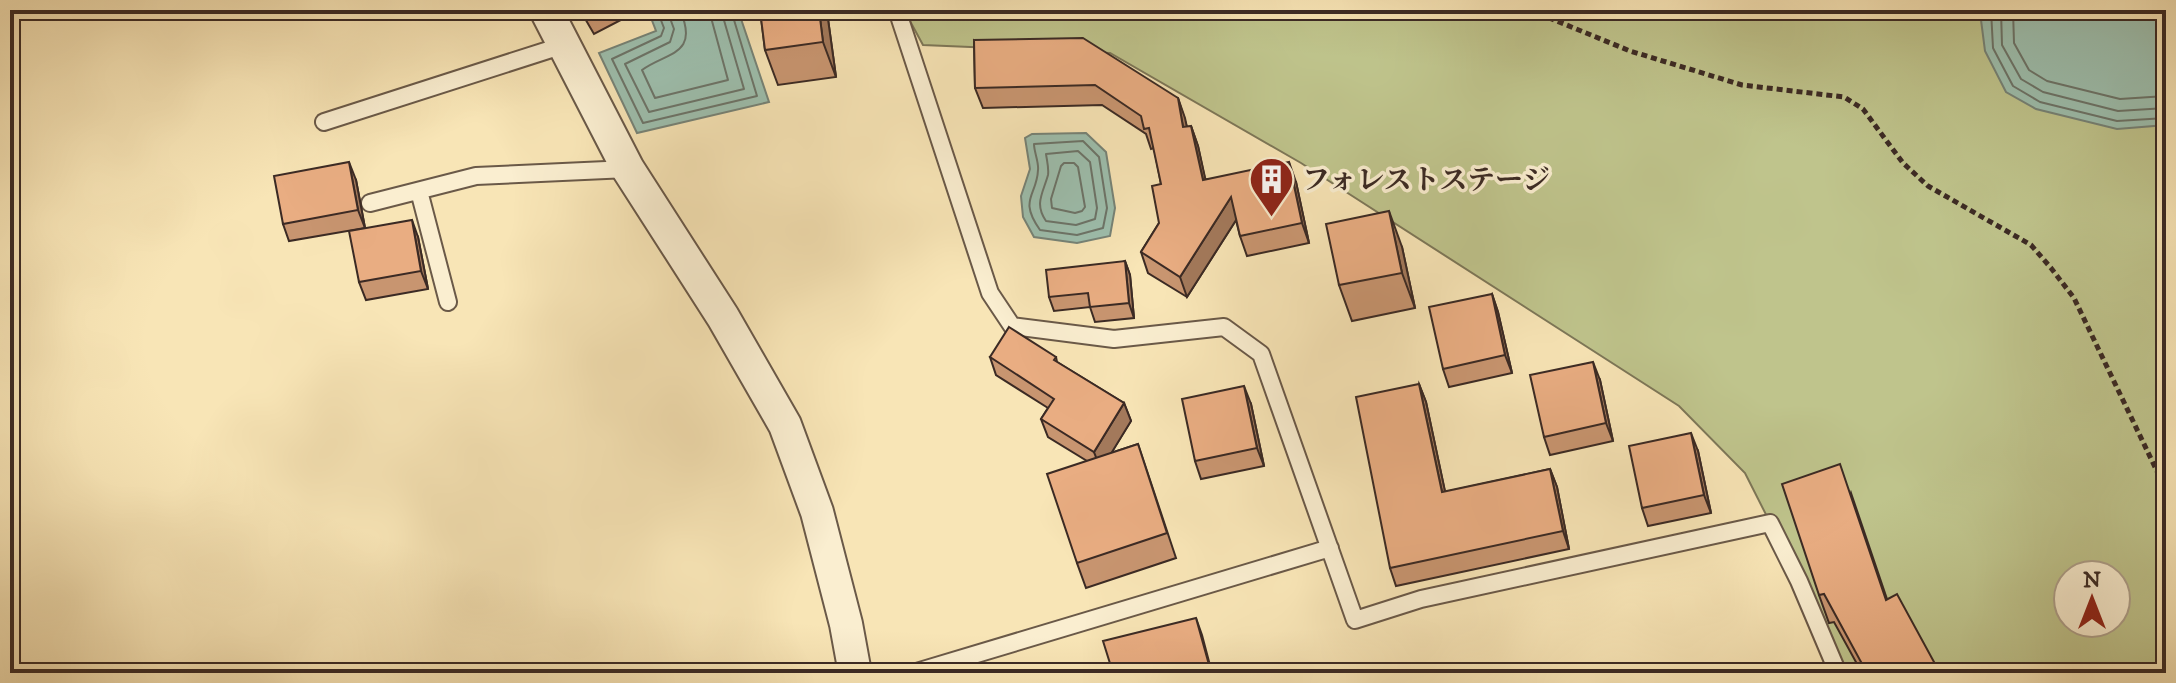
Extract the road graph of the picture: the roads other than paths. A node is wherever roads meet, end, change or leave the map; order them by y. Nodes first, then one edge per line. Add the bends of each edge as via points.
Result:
1 (546, 10) edge
2 (897, 10) edge
3 (564, 45) junction
4 (324, 122) dead end
5 (628, 169) junction
6 (419, 191) junction
7 (370, 203) dead end
8 (448, 302) dead end
9 (1330, 548) junction
10 (855, 673) edge
11 (913, 673) edge
12 (1838, 673) edge

1 - 3 street
2 - 9 lane via 990,293 1012,326 1114,339 1224,327 1261,354
3 - 4 lane
3 - 5 street
5 - 6 lane via 476,176
5 - 10 street via 785,425 817,512
6 - 7 lane
6 - 8 lane
9 - 11 lane
9 - 12 lane via 1355,620 1421,599 1770,523

